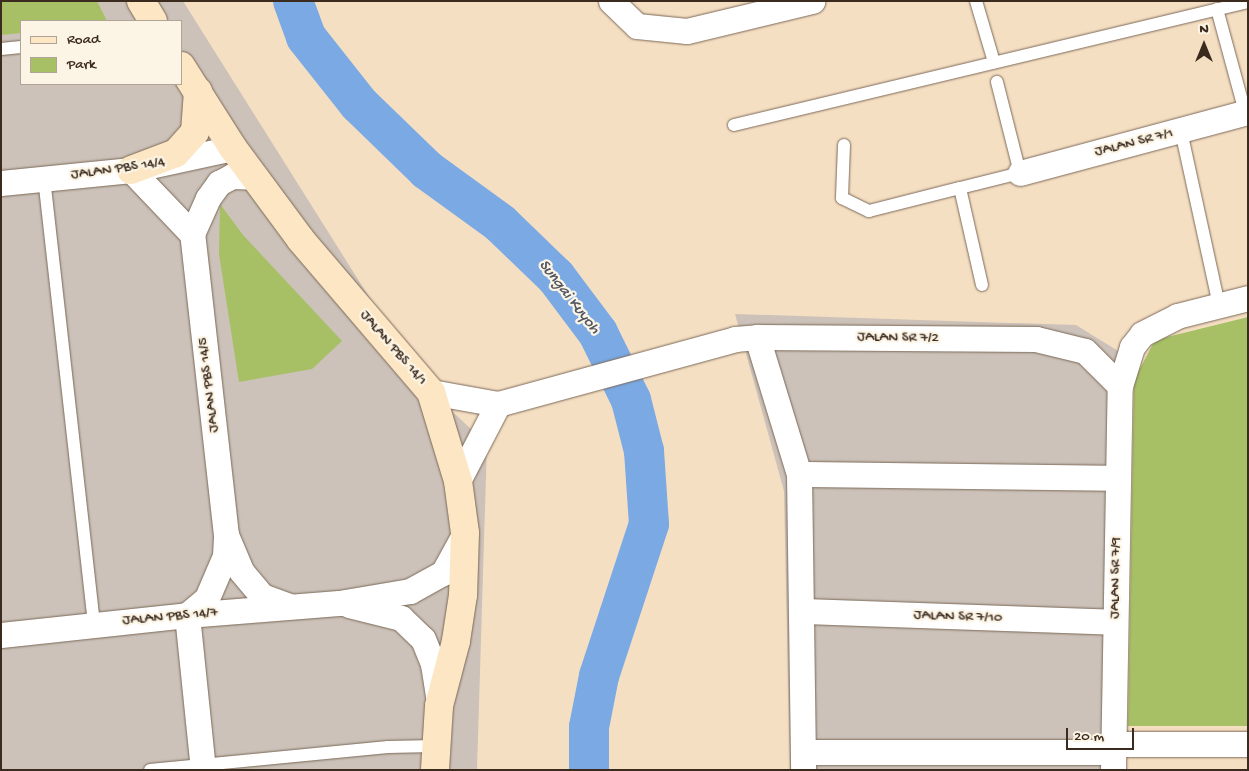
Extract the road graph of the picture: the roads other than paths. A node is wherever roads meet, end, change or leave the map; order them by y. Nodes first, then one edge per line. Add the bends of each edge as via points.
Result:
1 (142, 1) edge
2 (611, 1) edge
3 (812, 1) edge
4 (976, 1) edge
5 (1248, 2) edge
6 (1217, 9) junction
7 (152, 20) edge
8 (20, 47) edge
9 (1, 49) edge
10 (994, 62) junction
11 (182, 67) edge
12 (996, 82) dead end
13 (198, 91) junction
14 (1246, 112) edge
15 (734, 125) dead end
16 (1181, 131) junction
17 (844, 145) dead end
18 (234, 148) junction
19 (131, 170) junction
20 (1020, 173) junction
21 (255, 177) junction
22 (44, 178) junction
23 (1, 183) edge
24 (960, 188) junction
25 (192, 234) junction
26 (982, 285) dead end
27 (1248, 298) edge
28 (1219, 305) junction
29 (746, 338) junction
30 (1120, 386) junction
31 (431, 392) junction
32 (509, 400) junction
33 (799, 474) junction
34 (1117, 478) junction
35 (458, 481) junction
36 (465, 533) junction
37 (226, 535) junction
38 (339, 603) junction
39 (292, 607) junction
40 (802, 612) junction
41 (187, 615) junction
42 (1115, 622) junction
43 (94, 625) junction
44 (1, 635) edge
45 (440, 706) junction
46 (1248, 744) edge
47 (1113, 755) edge
48 (435, 758) edge
49 (803, 761) edge
50 (203, 767) edge
51 (150, 770) edge

1 - 7 street
2 - 3 street via 636,26 687,31
4 - 10 lane
5 - 6 lane
6 - 10 lane
6 - 14 lane
8 - 9 lane
10 - 15 lane
11 - 13 street, JALAN PBS 14/1
12 - 20 lane
13 - 18 street, JALAN PBS 14/1
13 - 19 street via 195,132 176,153
14 - 16 street, JALAN SR 7/1
16 - 20 street, JALAN SR 7/1
16 - 28 lane
17 - 24 lane via 842,198 869,211
18 - 19 street, JALAN PBS 14/4
18 - 21 street, JALAN PBS 14/1
19 - 22 street, JALAN PBS 14/4
19 - 25 street
20 - 24 lane
21 - 25 street via 232,176 219,183 208,198
21 - 31 street, JALAN PBS 14/1 via 301,240
22 - 23 street, JALAN PBS 14/4
22 - 43 lane
24 - 26 lane
25 - 37 street, JALAN PBS 14/5
27 - 28 street
28 - 30 street via 1177,316 1142,334 1132,347
29 - 30 street, JALAN SR 7/2 via 1036,339 1085,351
29 - 32 street, JALAN SR 7/2
29 - 33 street
30 - 34 street, JALAN SR 7/9
31 - 32 street, JALAN SR 7/2
31 - 35 street, JALAN PBS 14/1
32 - 35 street
33 - 34 street
33 - 40 street
34 - 42 street, JALAN SR 7/9
35 - 36 street, JALAN PBS 14/1
36 - 38 street, JALAN PBS 14/7 via 443,573 410,591
36 - 45 street, JALAN PBS 14/1 via 463,596
37 - 39 street via 241,571 262,596
37 - 41 street via 225,556 207,598
38 - 39 street, JALAN PBS 14/7
38 - 45 street, JALAN PBS 14/7 via 401,618 423,639 433,664
39 - 41 street, JALAN PBS 14/7
40 - 42 street, JALAN SR 7/10
40 - 49 street
41 - 43 street, JALAN PBS 14/7
41 - 50 street
42 - 47 street, JALAN SR 7/9
43 - 44 street, JALAN PBS 14/7
45 - 48 street, JALAN PBS 14/1
46 - 47 street
47 - 49 street
48 - 50 lane via 388,747
50 - 51 lane

